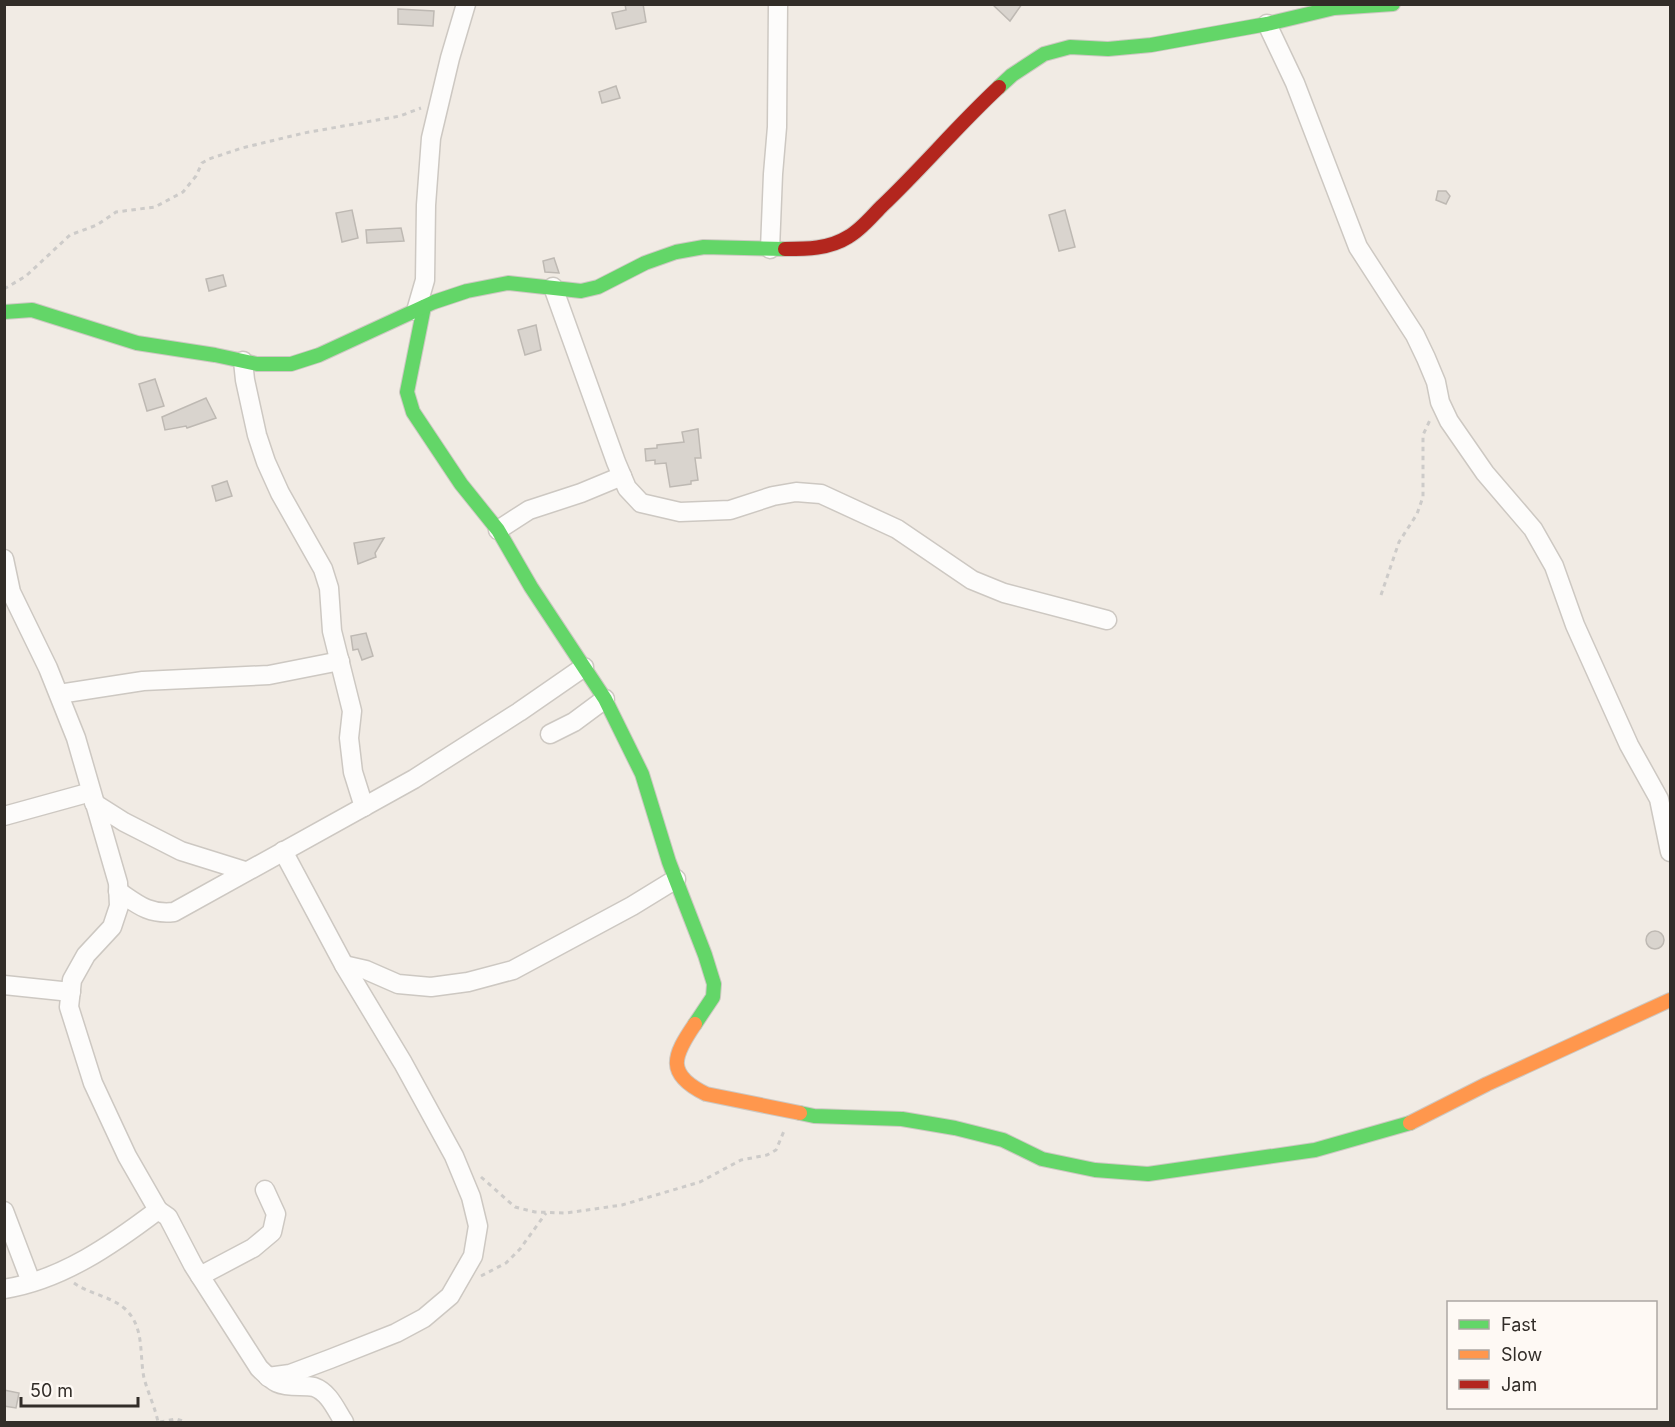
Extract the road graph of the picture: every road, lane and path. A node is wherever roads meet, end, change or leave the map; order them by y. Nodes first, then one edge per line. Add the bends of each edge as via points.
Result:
1 (466, 4) edge
2 (778, 4) edge
3 (1393, 4) edge
4 (1330, 6) edge
5 (1267, 24) junction
6 (441, 99) junction
7 (770, 249) junction
8 (553, 286) junction
9 (4, 288) edge
10 (420, 309) junction
11 (4, 312) edge
12 (243, 361) junction
13 (1440, 402) junction
14 (622, 476) junction
15 (498, 530) junction
16 (4, 559) edge
17 (1382, 595) dead end
18 (1107, 620) dead end
19 (340, 661) junction
20 (584, 667) junction
21 (58, 694) junction
22 (604, 699) junction
23 (550, 734) dead end
24 (92, 798) junction
25 (364, 807) junction
26 (4, 816) edge
27 (283, 851) junction
28 (1671, 852) edge
29 (245, 872) junction
30 (676, 879) junction
31 (118, 891) junction
32 (344, 964) junction
33 (4, 985) edge
34 (71, 992) junction
35 (1671, 1000) edge
36 (806, 1115) junction
37 (480, 1175) dead end
38 (265, 1190) dead end
39 (158, 1210) junction
40 (4, 1212) edge
41 (546, 1212) junction
42 (61, 1272) junction
43 (200, 1276) junction
44 (479, 1278) dead end
45 (31, 1282) junction
46 (4, 1289) edge
47 (268, 1377) junction
48 (159, 1422) edge
49 (186, 1422) edge
50 (344, 1422) edge

1 - 6 street
2 - 7 street via 777,127
3 - 4 street
4 - 5 street
5 - 7 street via 1151,45 1071,47 1044,54 1011,75 849,237 807,249
5 - 13 street via 1296,83 1358,248 1415,335 1436,382
6 - 9 path via 400,116 304,133 209,159 202,163 183,192 155,207 116,212 70,236 26,276
6 - 10 street via 431,138 425,280
7 - 8 street via 704,247 645,263 598,287 581,291
8 - 10 street via 508,283 467,291
8 - 14 street
10 - 12 street via 319,356 291,364
10 - 15 street via 407,392 413,412 461,484
11 - 12 street via 32,310 138,343
12 - 19 street via 266,462 323,568
13 - 17 path via 1422,435 1421,504 1398,542
13 - 28 street via 1485,473 1533,529 1554,566 1575,625 1629,745 1659,799
14 - 15 street via 529,510
14 - 18 street via 627,488 641,502 680,512 730,510 796,492 821,494 897,529 972,580 1004,593
15 - 20 street
16 - 21 street via 11,592
19 - 21 street via 269,675 143,681
19 - 25 street via 352,711 349,738 353,772
20 - 22 street
20 - 25 street via 414,779
21 - 24 street via 76,738
22 - 23 street
22 - 30 street via 642,774
24 - 26 street
24 - 29 street via 124,822 181,851
24 - 31 street
25 - 27 street
27 - 29 street
27 - 32 street
29 - 31 street via 174,912 159,914
30 - 32 street via 513,970 468,982 431,987 398,984
30 - 36 street via 714,984 708,1007 679,1047 676,1060 680,1074 706,1094
31 - 34 street via 119,906 112,927 86,955 72,980
32 - 47 street via 457,1162 478,1226 473,1256 450,1296 424,1318 330,1359 290,1374
33 - 34 street
34 - 39 street via 69,1007 93,1083
35 - 36 street via 1404,1126 1315,1150 1148,1174 1095,1170 1041,1159 1003,1140 955,1128 902,1119
36 - 41 path via 786,1128 776,1150 741,1160 700,1182 622,1205
37 - 41 path via 515,1207
38 - 43 street via 276,1214 272,1232 252,1248
39 - 42 street
39 - 43 street via 168,1217
40 - 45 street
41 - 44 path via 506,1263
42 - 45 street
42 - 48 path via 79,1287 116,1302 131,1315 141,1337 144,1378
43 - 47 street
45 - 46 street
47 - 50 street via 281,1386 313,1386 332,1403
48 - 49 path

